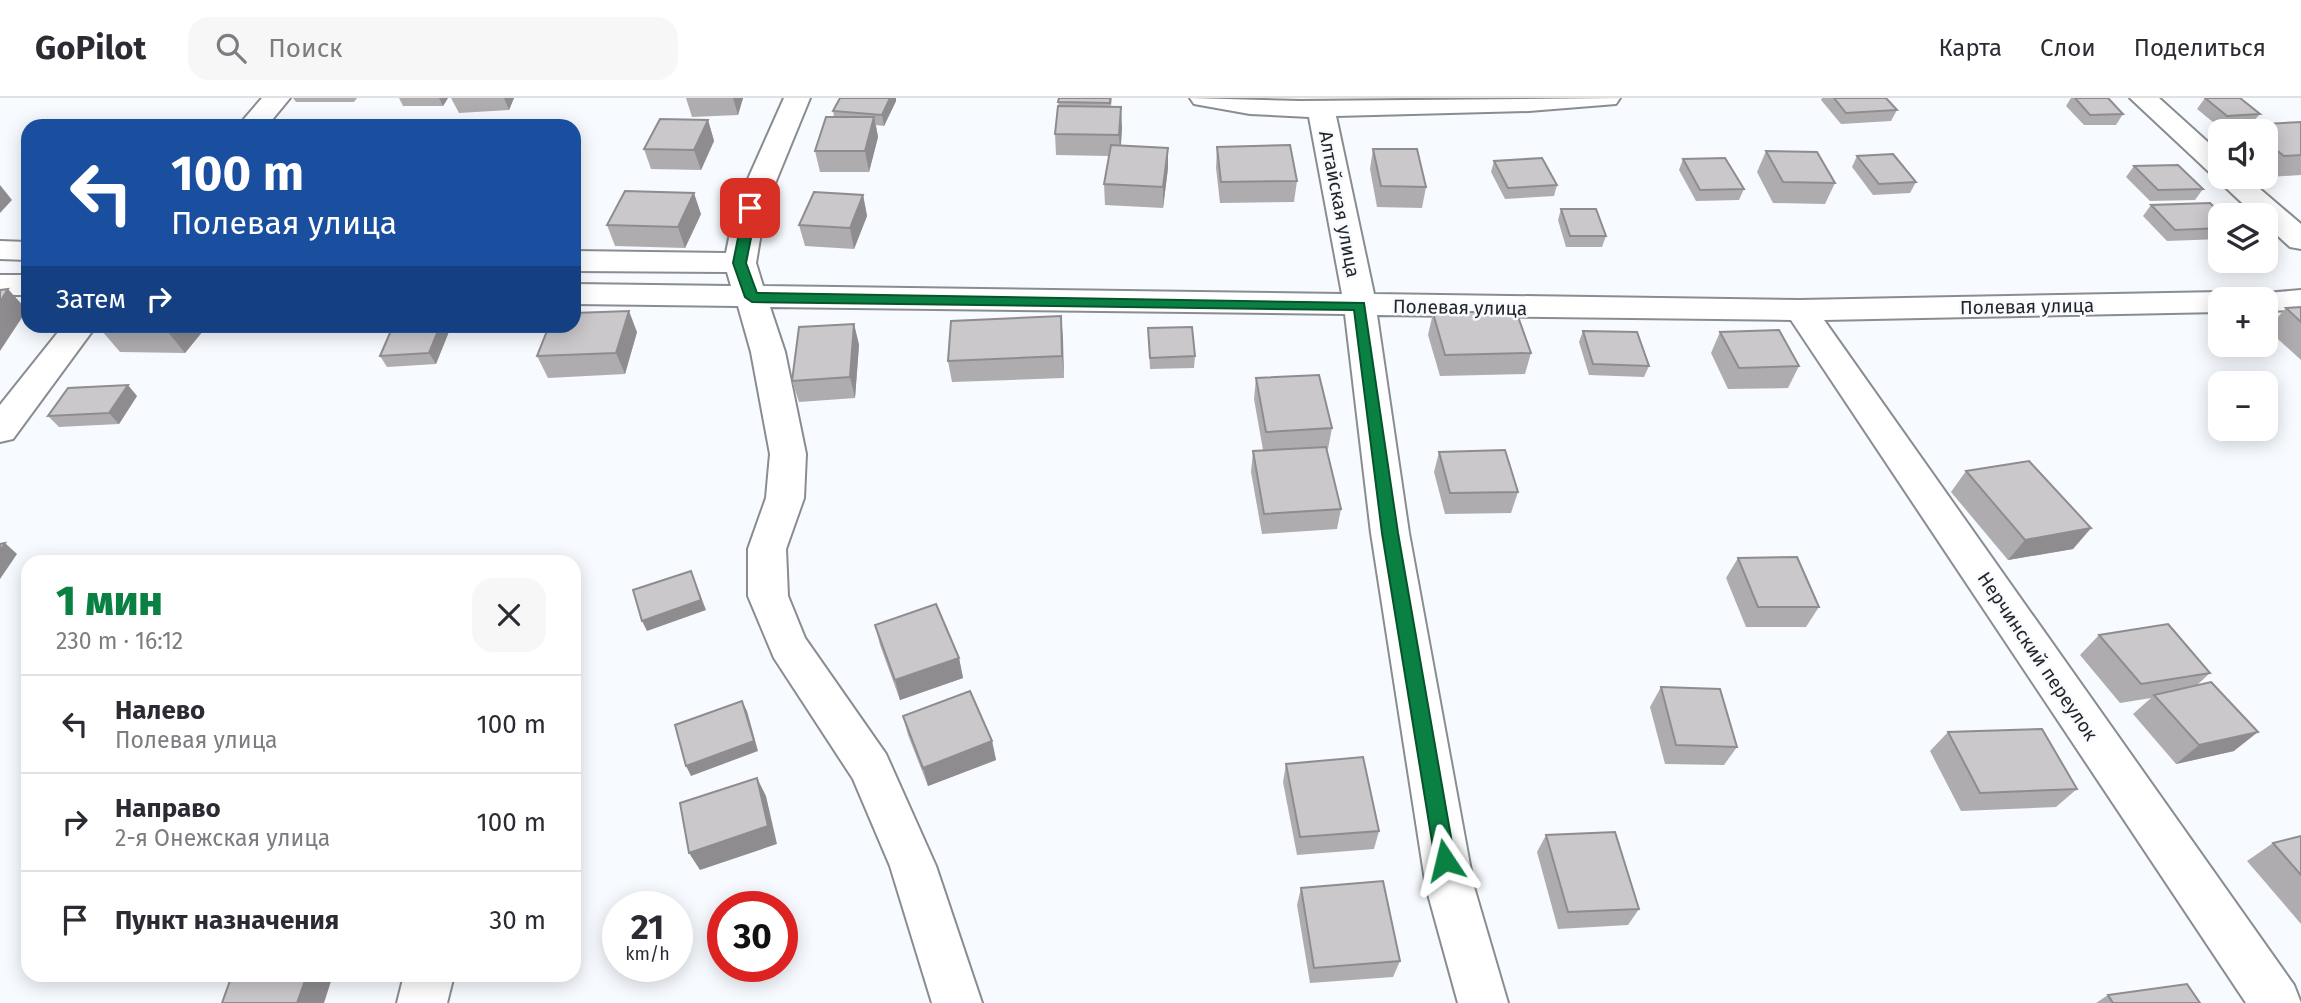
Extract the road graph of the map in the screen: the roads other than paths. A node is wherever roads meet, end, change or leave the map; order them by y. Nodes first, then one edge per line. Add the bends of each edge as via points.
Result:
1 (277, 98) edge
2 (797, 98) edge
3 (1203, 98) edge
4 (1607, 98) edge
5 (2143, 98) edge
6 (1321, 108) junction
7 (258, 119) edge
8 (2208, 158) edge
9 (2243, 189) edge
10 (2301, 240) edge
11 (0, 250) edge
12 (21, 251) edge
13 (581, 262) edge
14 (746, 280) junction
15 (0, 285) edge
16 (21, 285) edge
17 (581, 293) edge
18 (2278, 300) edge
19 (2301, 300) edge
20 (2208, 302) edge
21 (1360, 306) junction
22 (1800, 310) junction
23 (75, 333) edge
24 (0, 430) edge
25 (427, 982) edge
26 (422, 1003) edge
27 (957, 1003) edge
28 (1483, 1003) edge
29 (2276, 1003) edge

1 - 7 street
2 - 14 street via 750,208
3 - 6 street via 1224,104
4 - 6 street
5 - 8 street
6 - 21 street, Алтайская улица
9 - 10 street
11 - 12 street
13 - 14 street
14 - 17 street, Полевая улица
14 - 21 street, Полевая улица
14 - 27 street via 768,352 788,454 785,498 768,549 768,596 788,646 870,768 912,866
15 - 16 street
18 - 19 street
20 - 22 street, Полевая улица
21 - 22 street, Полевая улица
21 - 28 street, Алтайская улица via 1390,533 1450,887
22 - 29 street, Нерчинский переулок
23 - 24 street
25 - 26 street

